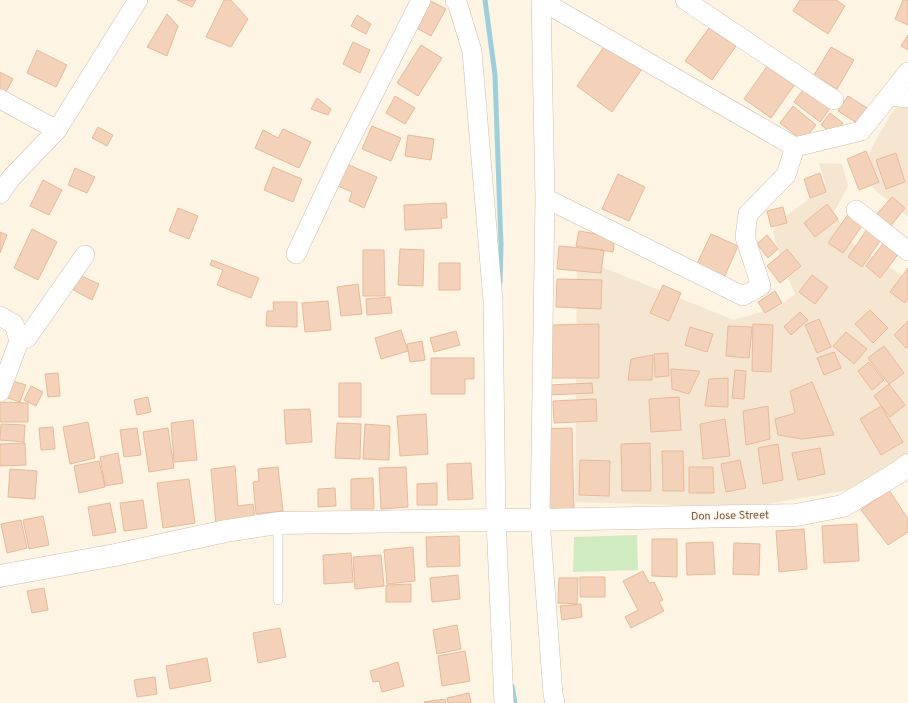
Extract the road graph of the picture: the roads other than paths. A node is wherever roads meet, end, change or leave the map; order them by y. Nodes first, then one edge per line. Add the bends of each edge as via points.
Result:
1 (138, 0) edge
2 (421, 0) edge
3 (455, 0) edge
4 (685, 0) edge
5 (542, 1) edge
6 (908, 72) edge
7 (889, 96) junction
8 (908, 98) edge
9 (0, 99) edge
10 (834, 100) dead end
11 (57, 130) junction
12 (795, 147) junction
13 (0, 194) edge
14 (545, 198) junction
15 (856, 210) dead end
16 (908, 251) edge
17 (296, 254) dead end
18 (85, 255) dead end
19 (0, 316) edge
20 (19, 341) junction
21 (0, 392) edge
22 (905, 472) edge
23 (497, 520) junction
24 (537, 520) junction
25 (278, 523) junction
26 (0, 576) edge
27 (278, 600) dead end
28 (504, 703) edge
29 (555, 703) edge

1 - 11 street
2 - 17 street via 340,158
3 - 23 street via 472,51 493,293
4 - 10 street
5 - 12 street
5 - 14 street
6 - 7 street
7 - 8 street
7 - 12 street via 861,131
9 - 11 street
11 - 13 street
12 - 14 street via 786,176 748,214 746,237 762,286 743,296
14 - 24 street
15 - 16 street
18 - 20 street via 27,338
19 - 20 street via 14,324
20 - 21 street
22 - 24 street, Don Jose Street via 843,506 796,514
23 - 24 street, Don Jose Street
23 - 25 street, Don Jose Street
23 - 28 street
24 - 29 street
25 - 26 street, Don Jose Street via 226,530 114,555
25 - 27 lane

